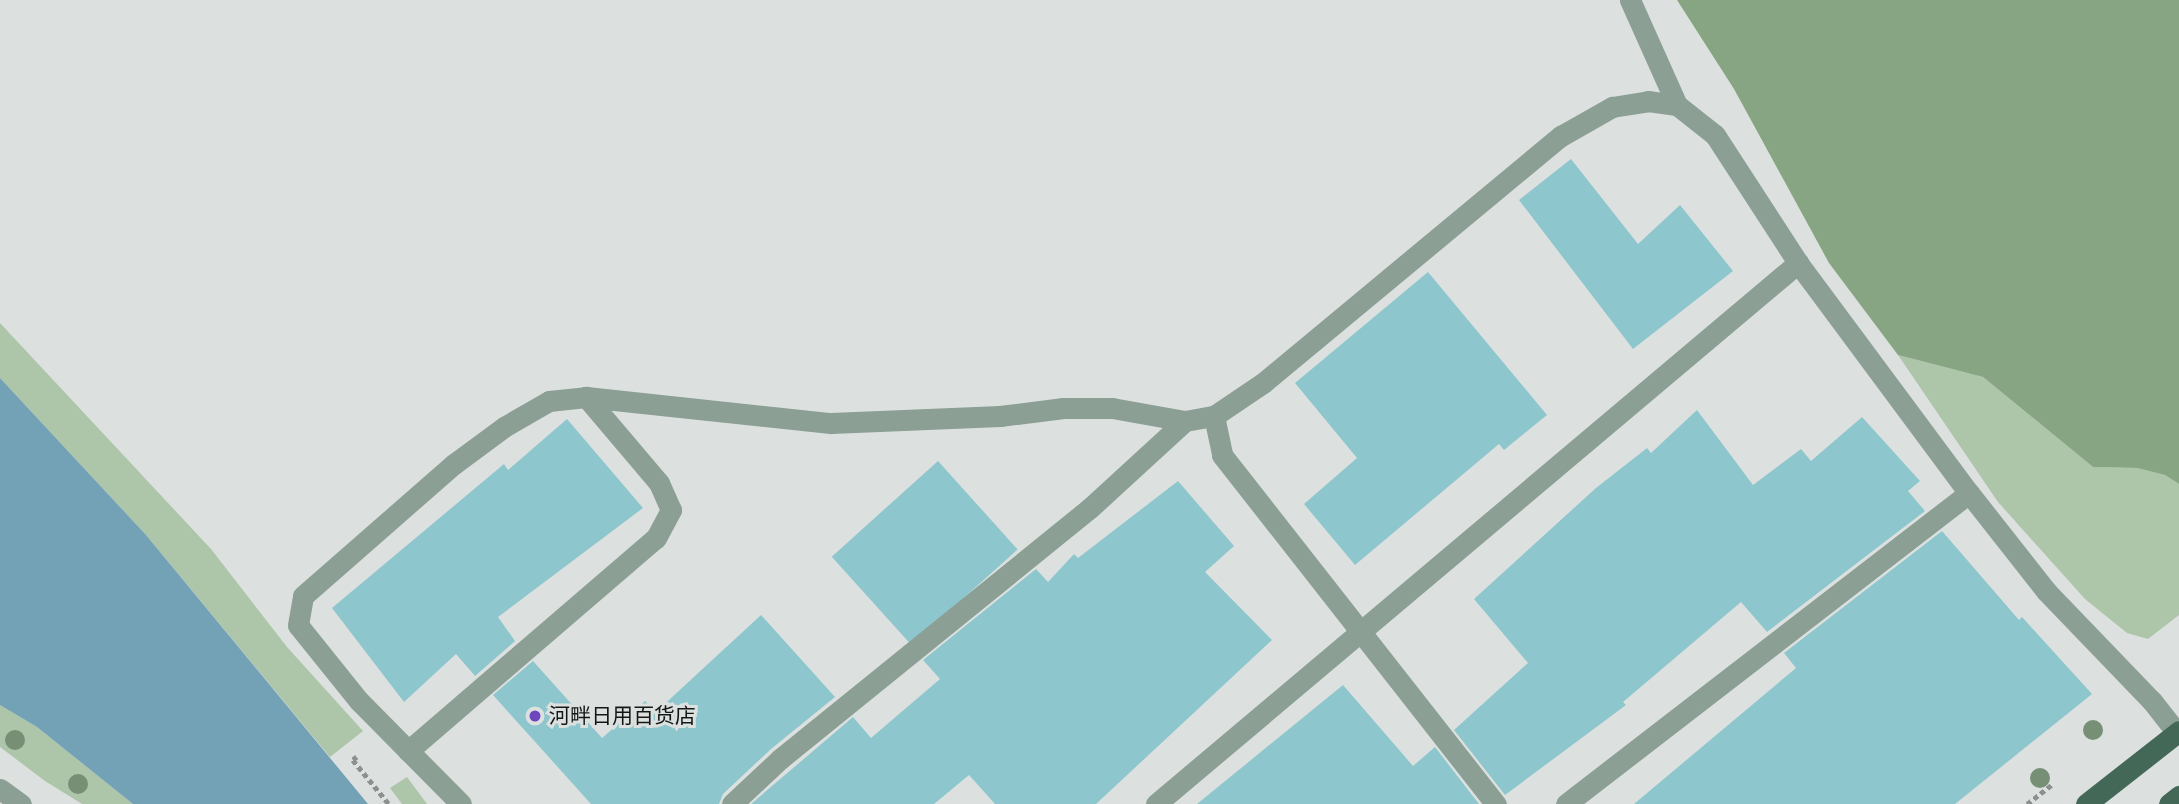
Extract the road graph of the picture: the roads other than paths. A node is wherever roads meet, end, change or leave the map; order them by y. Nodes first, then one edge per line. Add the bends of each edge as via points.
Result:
1 (1630, 0) edge
2 (1677, 105) junction
3 (1798, 263) junction
4 (586, 397) junction
5 (1214, 416) junction
6 (1185, 421) junction
7 (1969, 493) junction
8 (1359, 631) junction
9 (2178, 732) edge
10 (408, 751) junction
11 (0, 789) edge
12 (2179, 796) edge
13 (21, 804) edge
14 (461, 804) edge
15 (732, 804) edge
16 (1156, 804) edge
17 (1496, 804) edge
18 (1566, 804) edge
19 (2085, 804) edge
20 (2169, 804) edge

1 - 2 street
2 - 3 street via 1715,135
2 - 5 street via 1648,101 1612,107 1561,136 1263,383
3 - 7 street
3 - 8 street
4 - 6 street via 831,423 986,417 1063,408 1112,408
4 - 10 street via 659,483 671,510 656,538
4 - 10 street via 549,401 504,427 412,499 303,596 298,625 359,701
5 - 6 street
5 - 8 street via 1222,455
6 - 15 street via 1090,508 779,760
7 - 9 street via 2046,592
7 - 18 street
8 - 16 street
8 - 17 street
9 - 19 main road
10 - 14 street
11 - 13 street
12 - 20 main road

